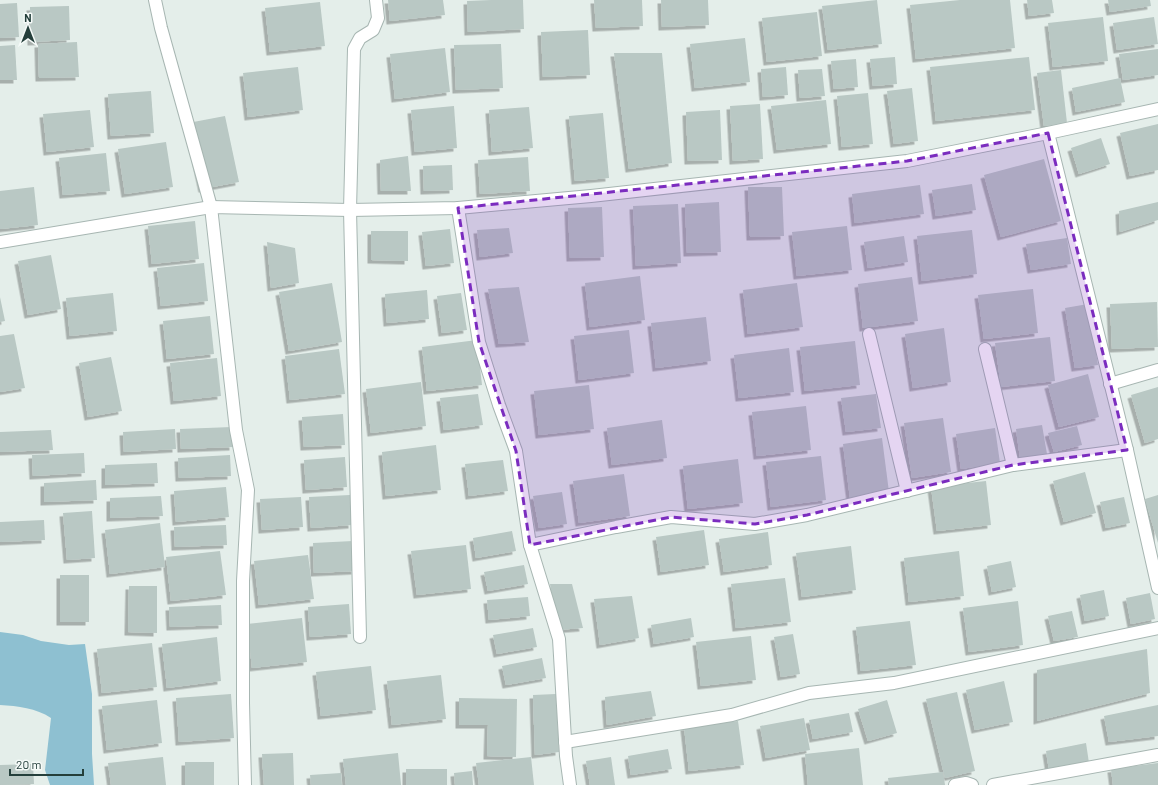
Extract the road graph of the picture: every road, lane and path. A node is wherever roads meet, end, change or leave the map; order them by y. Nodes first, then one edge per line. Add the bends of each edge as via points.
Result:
1 (155, 0) edge
2 (376, 0) edge
3 (1158, 109) edge
4 (1048, 134) junction
5 (211, 207) junction
6 (458, 208) junction
7 (350, 210) junction
8 (0, 242) edge
9 (869, 334) dead end
10 (985, 349) dead end
11 (1158, 370) edge
12 (1110, 384) junction
13 (1127, 450) junction
14 (1013, 465) junction
15 (907, 491) junction
16 (530, 545) junction
17 (1158, 588) edge
18 (1158, 628) edge
19 (360, 636) dead end
20 (565, 742) junction
21 (1158, 755) edge
22 (246, 785) edge
23 (570, 785) edge
24 (955, 785) edge
25 (972, 785) edge
26 (993, 785) edge

1 - 5 street
2 - 7 street via 378,18 373,30 360,38 354,49
3 - 4 street
4 - 6 street via 907,161
4 - 12 street
5 - 7 street
5 - 8 street
5 - 22 street via 236,430 248,490 243,581
6 - 7 street
6 - 16 street via 479,342 516,451
7 - 19 street
9 - 15 street
10 - 14 street
11 - 12 street
12 - 13 street
13 - 14 street
13 - 17 street
14 - 15 street
15 - 16 street via 807,515 754,524 671,517
16 - 20 street via 559,639
18 - 20 street via 894,683 809,693 732,715
20 - 23 street
21 - 26 street
24 - 25 street

